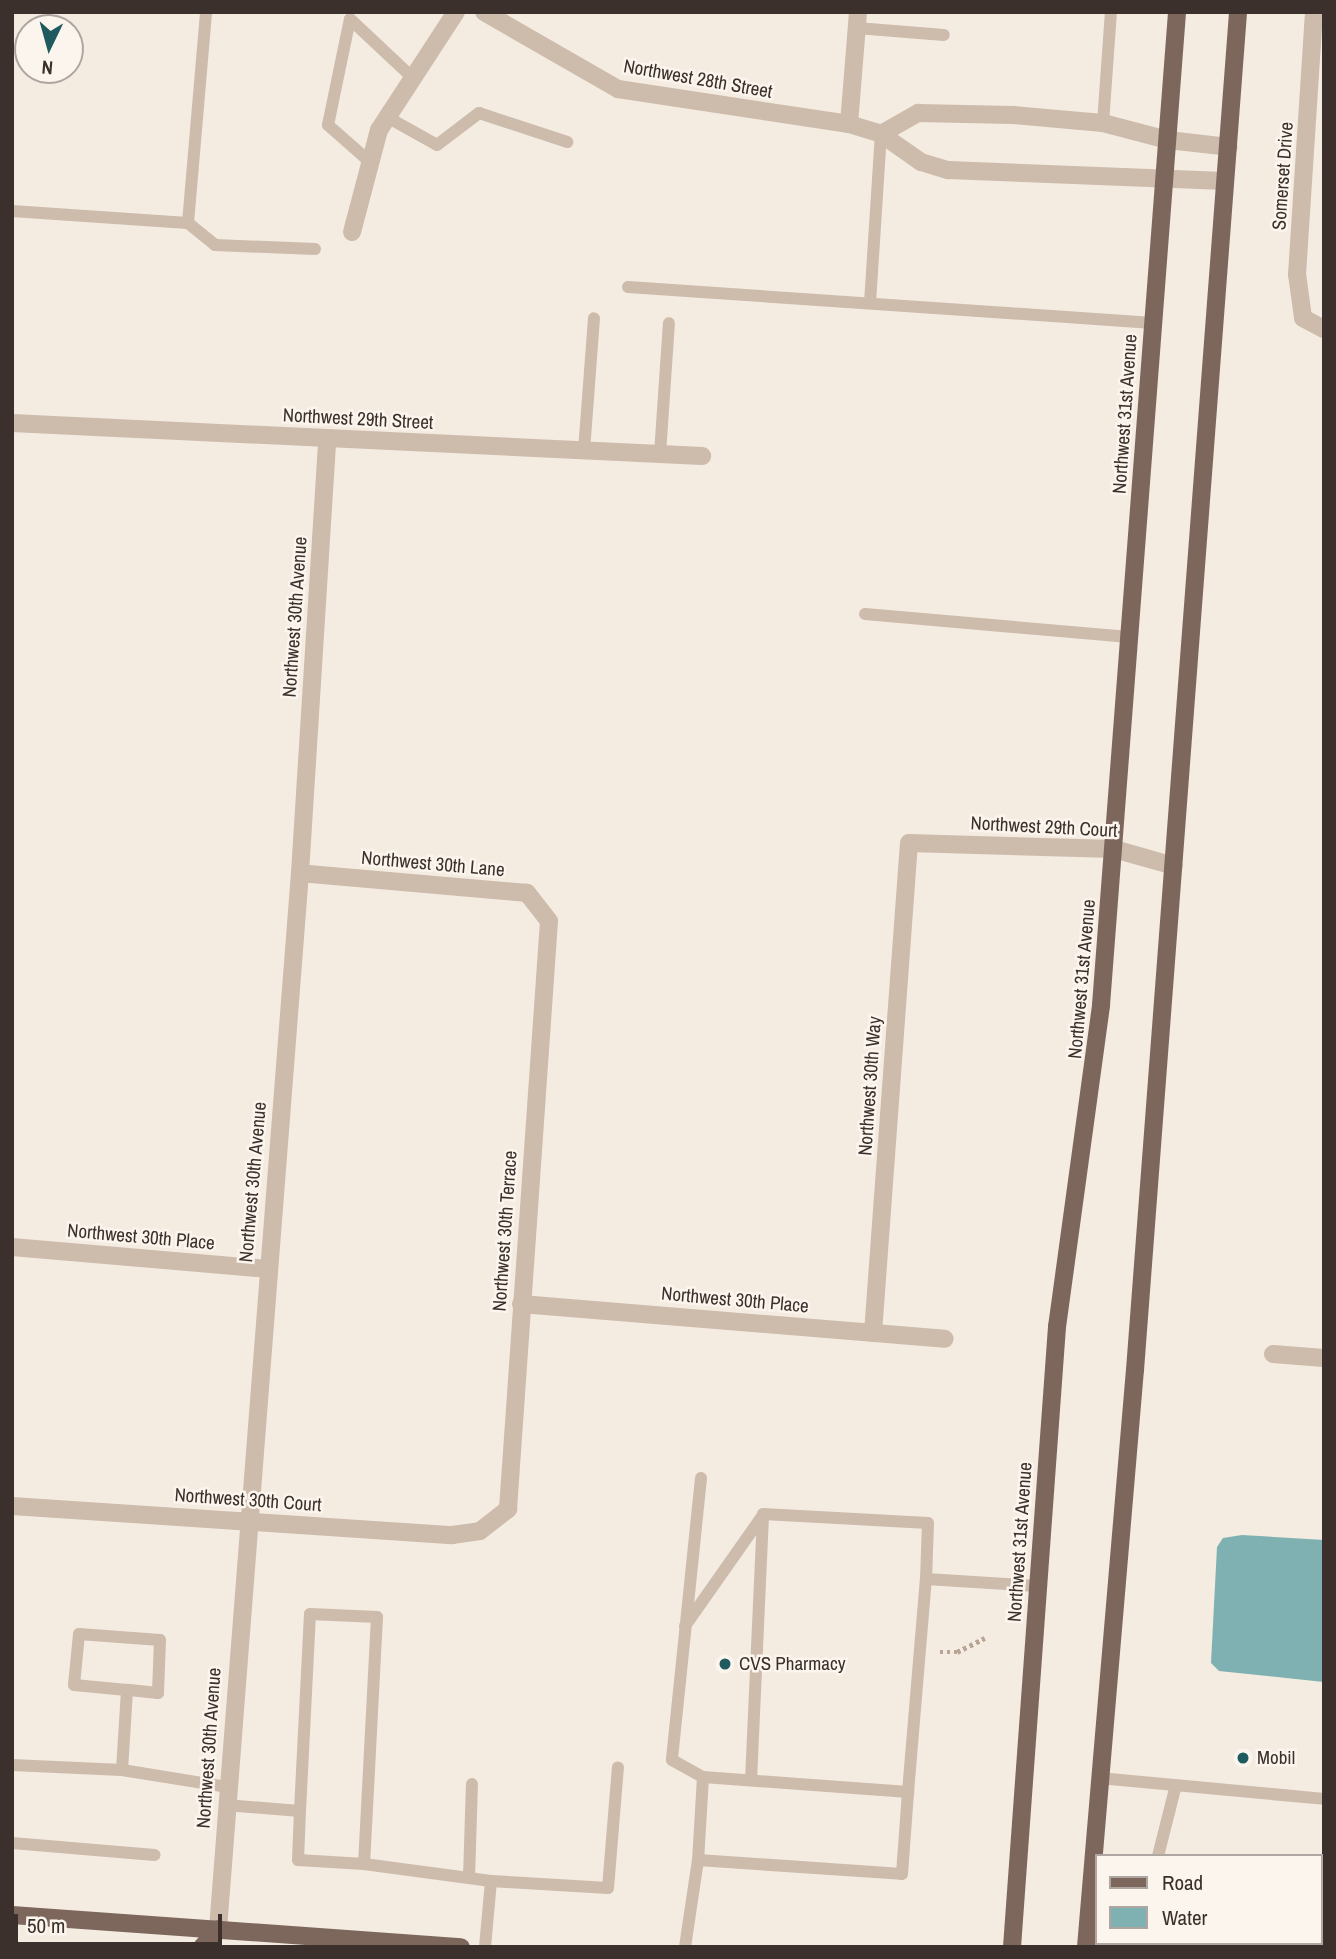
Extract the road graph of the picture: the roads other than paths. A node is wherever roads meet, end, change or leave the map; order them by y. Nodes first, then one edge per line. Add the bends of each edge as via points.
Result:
1 (206, 12) edge
2 (456, 12) edge
3 (484, 12) edge
4 (1111, 12) edge
5 (1177, 12) edge
6 (1238, 12) edge
7 (1314, 12) edge
8 (350, 15) edge
9 (857, 20) edge
10 (944, 35) dead end
11 (413, 78) junction
12 (387, 117) junction
13 (1102, 123) junction
14 (849, 124) junction
15 (881, 134) junction
16 (1168, 140) junction
17 (567, 142) dead end
18 (1229, 147) junction
19 (370, 162) junction
20 (1164, 177) junction
21 (1225, 181) junction
22 (12, 211) edge
23 (188, 223) junction
24 (352, 232) dead end
25 (315, 249) dead end
26 (628, 287) dead end
27 (870, 303) junction
28 (594, 318) dead end
29 (669, 323) dead end
30 (1153, 323) junction
31 (1324, 329) edge
32 (12, 423) edge
33 (327, 439) junction
34 (584, 451) junction
35 (660, 454) junction
36 (702, 456) dead end
37 (866, 614) dead end
38 (1129, 637) junction
39 (909, 843) joint
40 (1114, 849) junction
41 (1174, 866) junction
42 (300, 873) junction
43 (549, 921) joint
44 (12, 1247) edge
45 (267, 1269) junction
46 (521, 1304) junction
47 (873, 1333) junction
48 (945, 1339) dead end
49 (1273, 1354) dead end
50 (1324, 1358) edge
51 (701, 1478) dead end
52 (12, 1506) edge
53 (763, 1514) junction
54 (247, 1520) junction
55 (480, 1531) joint
56 (926, 1579) junction
57 (1038, 1586) junction
58 (683, 1629) junction
59 (127, 1690) junction
60 (12, 1765) edge
61 (618, 1767) dead end
62 (122, 1770) junction
63 (703, 1777) junction
64 (1099, 1778) junction
65 (751, 1780) junction
66 (472, 1784) dead end
67 (1176, 1785) junction
68 (908, 1792) junction
69 (226, 1796) junction
70 (1324, 1799) edge
71 (300, 1811) junction
72 (12, 1843) edge
73 (1159, 1854) edge
74 (154, 1855) dead end
75 (698, 1860) junction
76 (364, 1864) junction
77 (469, 1878) junction
78 (491, 1881) junction
79 (12, 1915) edge
80 (218, 1929) junction
81 (307, 1936) junction
82 (202, 1947) edge
83 (292, 1947) edge
84 (461, 1947) edge
85 (485, 1947) edge
86 (685, 1947) edge
87 (1012, 1947) edge
88 (1086, 1947) edge

1 - 23 lane
2 - 11 street
3 - 14 street, Northwest 28th Street via 618,89
4 - 13 lane
5 - 16 main road, Northwest 31st Avenue
6 - 18 main road
7 - 31 street, Somerset Drive via 1297,274 1303,318
8 - 11 lane
8 - 19 lane via 328,125
9 - 10 lane
9 - 14 street
11 - 12 street
12 - 17 lane via 437,145 479,113
12 - 19 street
13 - 15 street via 918,113
13 - 16 street
14 - 15 street, Northwest 28th Street
15 - 20 street, Northwest 28th Street via 921,162 948,170
15 - 27 lane
16 - 18 street
16 - 20 main road, Northwest 31st Avenue
18 - 21 main road
19 - 24 street
20 - 21 street, Northwest 28th Street
20 - 30 main road, Northwest 31st Avenue
21 - 41 main road
22 - 23 lane
23 - 25 lane via 215,245
26 - 27 lane
27 - 30 lane
28 - 34 lane
29 - 35 lane
30 - 38 main road, Northwest 31st Avenue
32 - 33 street, Northwest 29th Street
33 - 34 street, Northwest 29th Street
33 - 42 street, Northwest 30th Avenue
34 - 35 street, Northwest 29th Street
35 - 36 street, Northwest 29th Street
37 - 38 lane
38 - 40 main road, Northwest 31st Avenue
39 - 40 street, Northwest 29th Court
39 - 47 street, Northwest 30th Way
40 - 41 street, Northwest 29th Court
40 - 57 main road, Northwest 31st Avenue via 1095,1074 1057,1327
41 - 64 main road
42 - 43 street, Northwest 30th Lane via 527,893
42 - 45 street, Northwest 30th Avenue
43 - 46 street, Northwest 30th Terrace
44 - 45 street, Northwest 30th Place
45 - 54 street, Northwest 30th Avenue
46 - 47 street, Northwest 30th Place
46 - 55 street, Northwest 30th Terrace via 508,1509
47 - 48 street, Northwest 30th Place
49 - 50 street
51 - 58 lane
52 - 54 street, Northwest 30th Court
53 - 56 lane via 928,1523
53 - 58 lane
53 - 65 lane
54 - 55 street, Northwest 30th Court via 452,1535
54 - 69 street, Northwest 30th Avenue
56 - 57 lane
56 - 68 lane
57 - 87 main road, Northwest 31st Avenue
58 - 63 lane via 673,1760
59 - 59 lane via 74,1685 79,1634 160,1640 158,1693
59 - 62 lane
60 - 62 lane
61 - 78 lane via 608,1888
62 - 69 lane
63 - 65 lane
63 - 75 lane
64 - 67 lane
64 - 88 main road
65 - 68 lane
66 - 77 lane
67 - 70 lane
67 - 73 lane
68 - 75 lane via 902,1874
69 - 71 lane
69 - 80 street, Northwest 30th Avenue
71 - 76 lane via 298,1860
71 - 76 lane via 310,1614 377,1617
72 - 74 lane
75 - 86 lane
76 - 77 lane
77 - 78 lane
78 - 85 lane
79 - 80 main road
80 - 81 main road
80 - 82 main road
81 - 83 main road
81 - 84 main road

